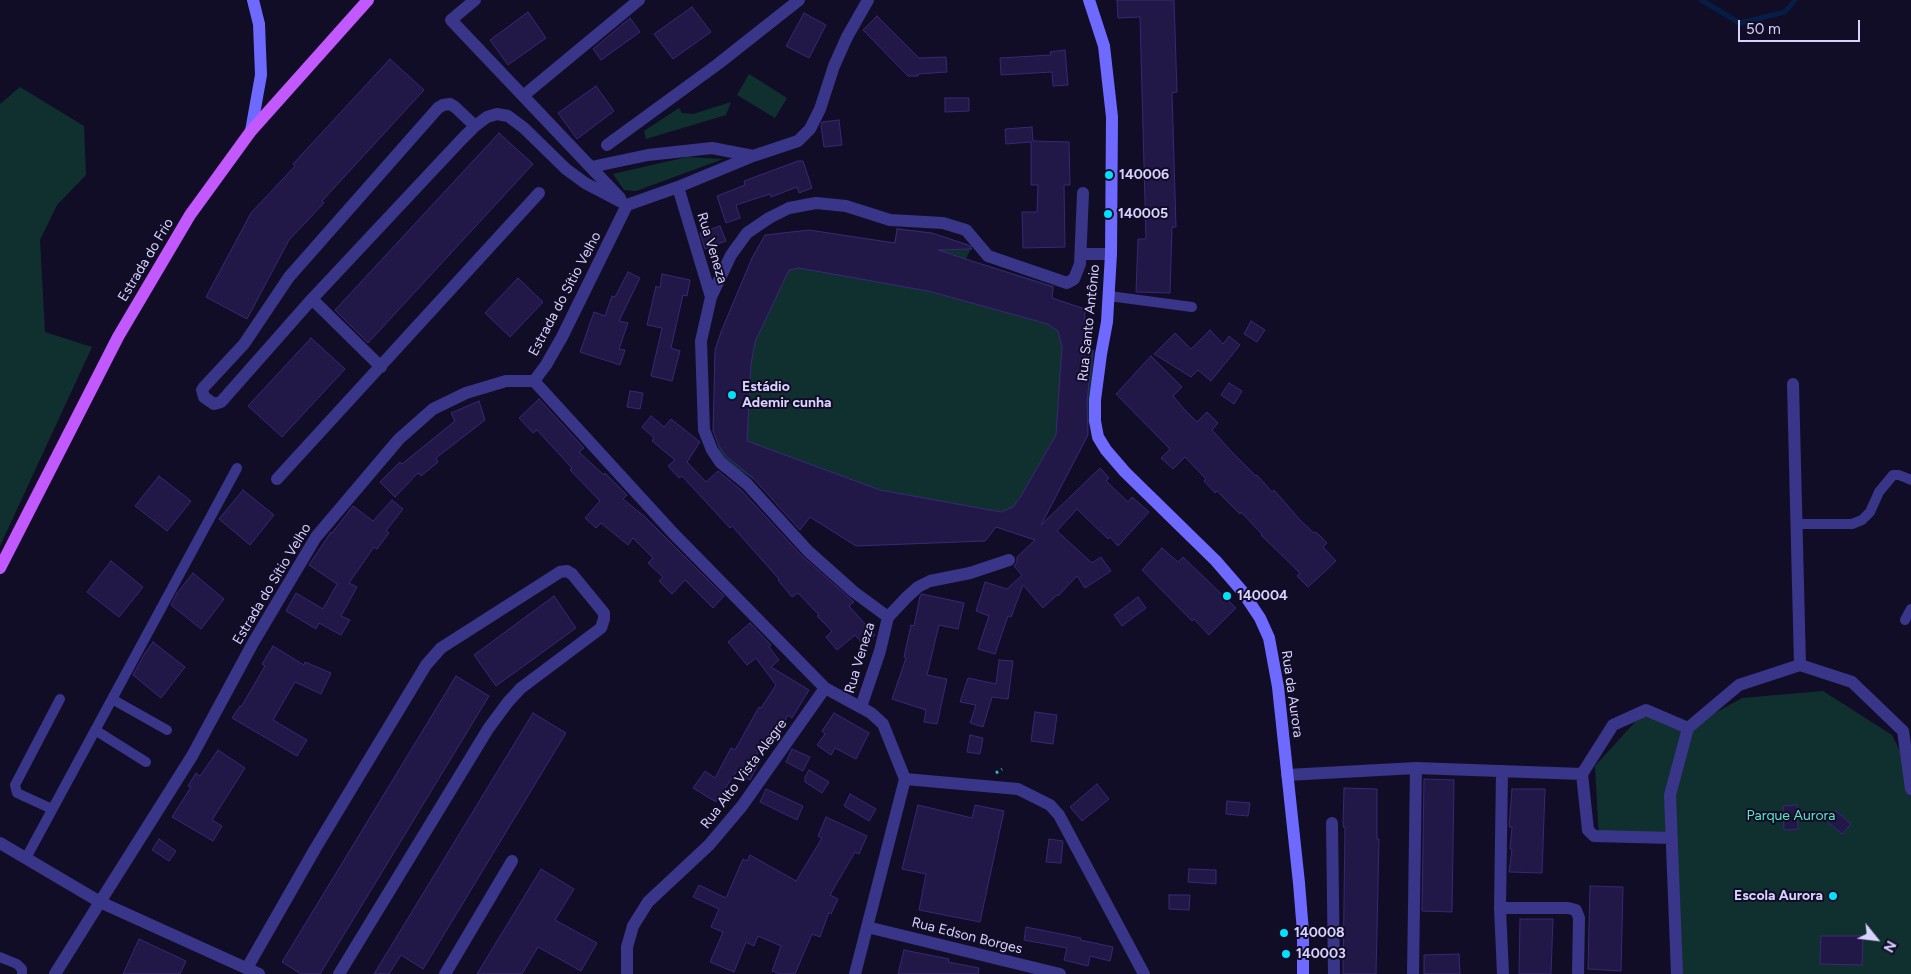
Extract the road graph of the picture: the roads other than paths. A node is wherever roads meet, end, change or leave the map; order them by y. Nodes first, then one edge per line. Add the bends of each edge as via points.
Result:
1 (253, 0) edge
2 (368, 0) edge
3 (475, 0) edge
4 (639, 0) edge
5 (799, 0) edge
6 (868, 0) edge
7 (1089, 0) edge
8 (523, 96) junction
9 (475, 126) junction
10 (251, 131) junction
11 (607, 145) dead end
12 (752, 156) junction
13 (591, 167) junction
14 (678, 186) junction
15 (539, 193) dead end
16 (1083, 193) dead end
17 (627, 205) junction
18 (1081, 254) junction
19 (1111, 254) junction
20 (1109, 296) junction
21 (711, 297) junction
22 (312, 300) junction
23 (1192, 307) dead end
24 (381, 367) junction
25 (534, 381) junction
26 (1793, 384) dead end
27 (1106, 450) joint
28 (238, 468) dead end
29 (277, 479) dead end
30 (1911, 480) edge
31 (1797, 524) junction
32 (1009, 560) dead end
33 (0, 568) edge
34 (1911, 609) edge
35 (888, 617) junction
36 (1905, 620) dead end
37 (1800, 665) junction
38 (825, 688) junction
39 (60, 699) dead end
40 (112, 699) junction
41 (861, 707) junction
42 (1688, 728) junction
43 (1907, 729) edge
44 (95, 730) junction
45 (167, 730) dead end
46 (146, 762) dead end
47 (1416, 768) junction
48 (1502, 771) junction
49 (1582, 774) junction
50 (1287, 775) junction
51 (905, 779) junction
52 (1911, 788) edge
53 (52, 810) junction
54 (1332, 823) dead end
55 (1672, 838) junction
56 (0, 842) edge
57 (26, 858) junction
58 (512, 861) dead end
59 (100, 902) junction
60 (1500, 908) junction
61 (866, 927) junction
62 (859, 954) junction
63 (0, 957) edge
64 (246, 968) junction
65 (22, 974) edge
66 (55, 974) edge
67 (259, 974) edge
68 (338, 974) edge
69 (445, 974) edge
70 (627, 974) edge
71 (845, 974) edge
72 (854, 974) edge
73 (1060, 974) edge
74 (1144, 974) edge
75 (1303, 974) edge
76 (1334, 974) edge
77 (1413, 974) edge
78 (1503, 974) edge
79 (1578, 974) edge
80 (1677, 974) edge

1 - 10 main road via 259,24 261,75
2 - 10 main road, Estrada do Frio
3 - 8 street via 452,20
4 - 8 street
5 - 11 street
6 - 12 street via 846,37 810,129 798,141
7 - 19 main road, Rua Santo Antônio via 1104,46 1112,117
8 - 13 street
9 - 17 street via 487,117 497,114 508,116 572,174
9 - 22 street
9 - 22 street via 450,104 438,108 288,277 244,344 204,387 204,397 214,404 221,402
10 - 33 main road, Estrada do Frio via 190,214 118,337
12 - 13 street via 712,148 648,155
12 - 14 street
13 - 17 street
14 - 17 street
14 - 21 street, Rua Veneza
15 - 24 street
16 - 18 street
17 - 25 street, Estrada do Sítio Velho via 562,337
18 - 19 street
18 - 21 street via 1078,271 1068,283 988,256 966,230 943,223 890,220 846,206 816,203 789,208 747,232 731,255
19 - 20 main road, Rua Santo Antônio
20 - 23 lane
20 - 27 main road, Rua Santo Antônio via 1095,414 1098,437
21 - 35 street, Rua Veneza via 701,340 704,430 712,450 720,462 748,484 808,550 854,592
22 - 24 street
24 - 29 street
25 - 38 street via 673,532
25 - 59 street, Estrada do Sítio Velho via 506,380 466,393 433,409 399,439 316,536 192,756
26 - 31 street
27 - 50 main road, Rua da Aurora via 1216,561 1260,618 1268,638 1278,687
28 - 40 lane
30 - 31 lane via 1893,475 1879,492 1870,512 1852,524
31 - 37 street
32 - 35 street, Rua Veneza via 970,574 930,581 918,587
34 - 36 lane
35 - 41 street, Rua Veneza
37 - 42 street via 1739,685
37 - 43 street via 1852,682
38 - 41 street
38 - 70 street, Rua Alto Vista Alegre via 742,806 709,846 648,902 633,926 627,947
39 - 53 lane via 14,785 17,793
40 - 44 lane
40 - 45 lane
41 - 51 street via 883,724
42 - 49 street via 1646,710 1613,726
42 - 55 street via 1670,795
43 - 52 street
44 - 46 lane
44 - 53 lane
47 - 48 street
47 - 50 street
47 - 77 street
48 - 49 street
48 - 60 street
49 - 55 street via 1588,830 1594,836
50 - 75 main road, Rua da Aurora via 1302,922
51 - 61 street
51 - 74 street via 1018,789 1050,805 1059,815
53 - 57 lane
54 - 76 street
55 - 80 street
56 - 57 street
57 - 59 street
58 - 69 street
59 - 64 street
59 - 66 street, Estrada do Sítio Velho
60 - 78 street
60 - 79 street via 1576,910 1579,918
61 - 62 street
61 - 73 street, Rua Edson Borges
62 - 71 street
62 - 72 street
63 - 65 lane via 17,964
64 - 67 street
64 - 68 street via 426,665 441,648 560,572 567,571 604,614 601,628 508,702 488,729

